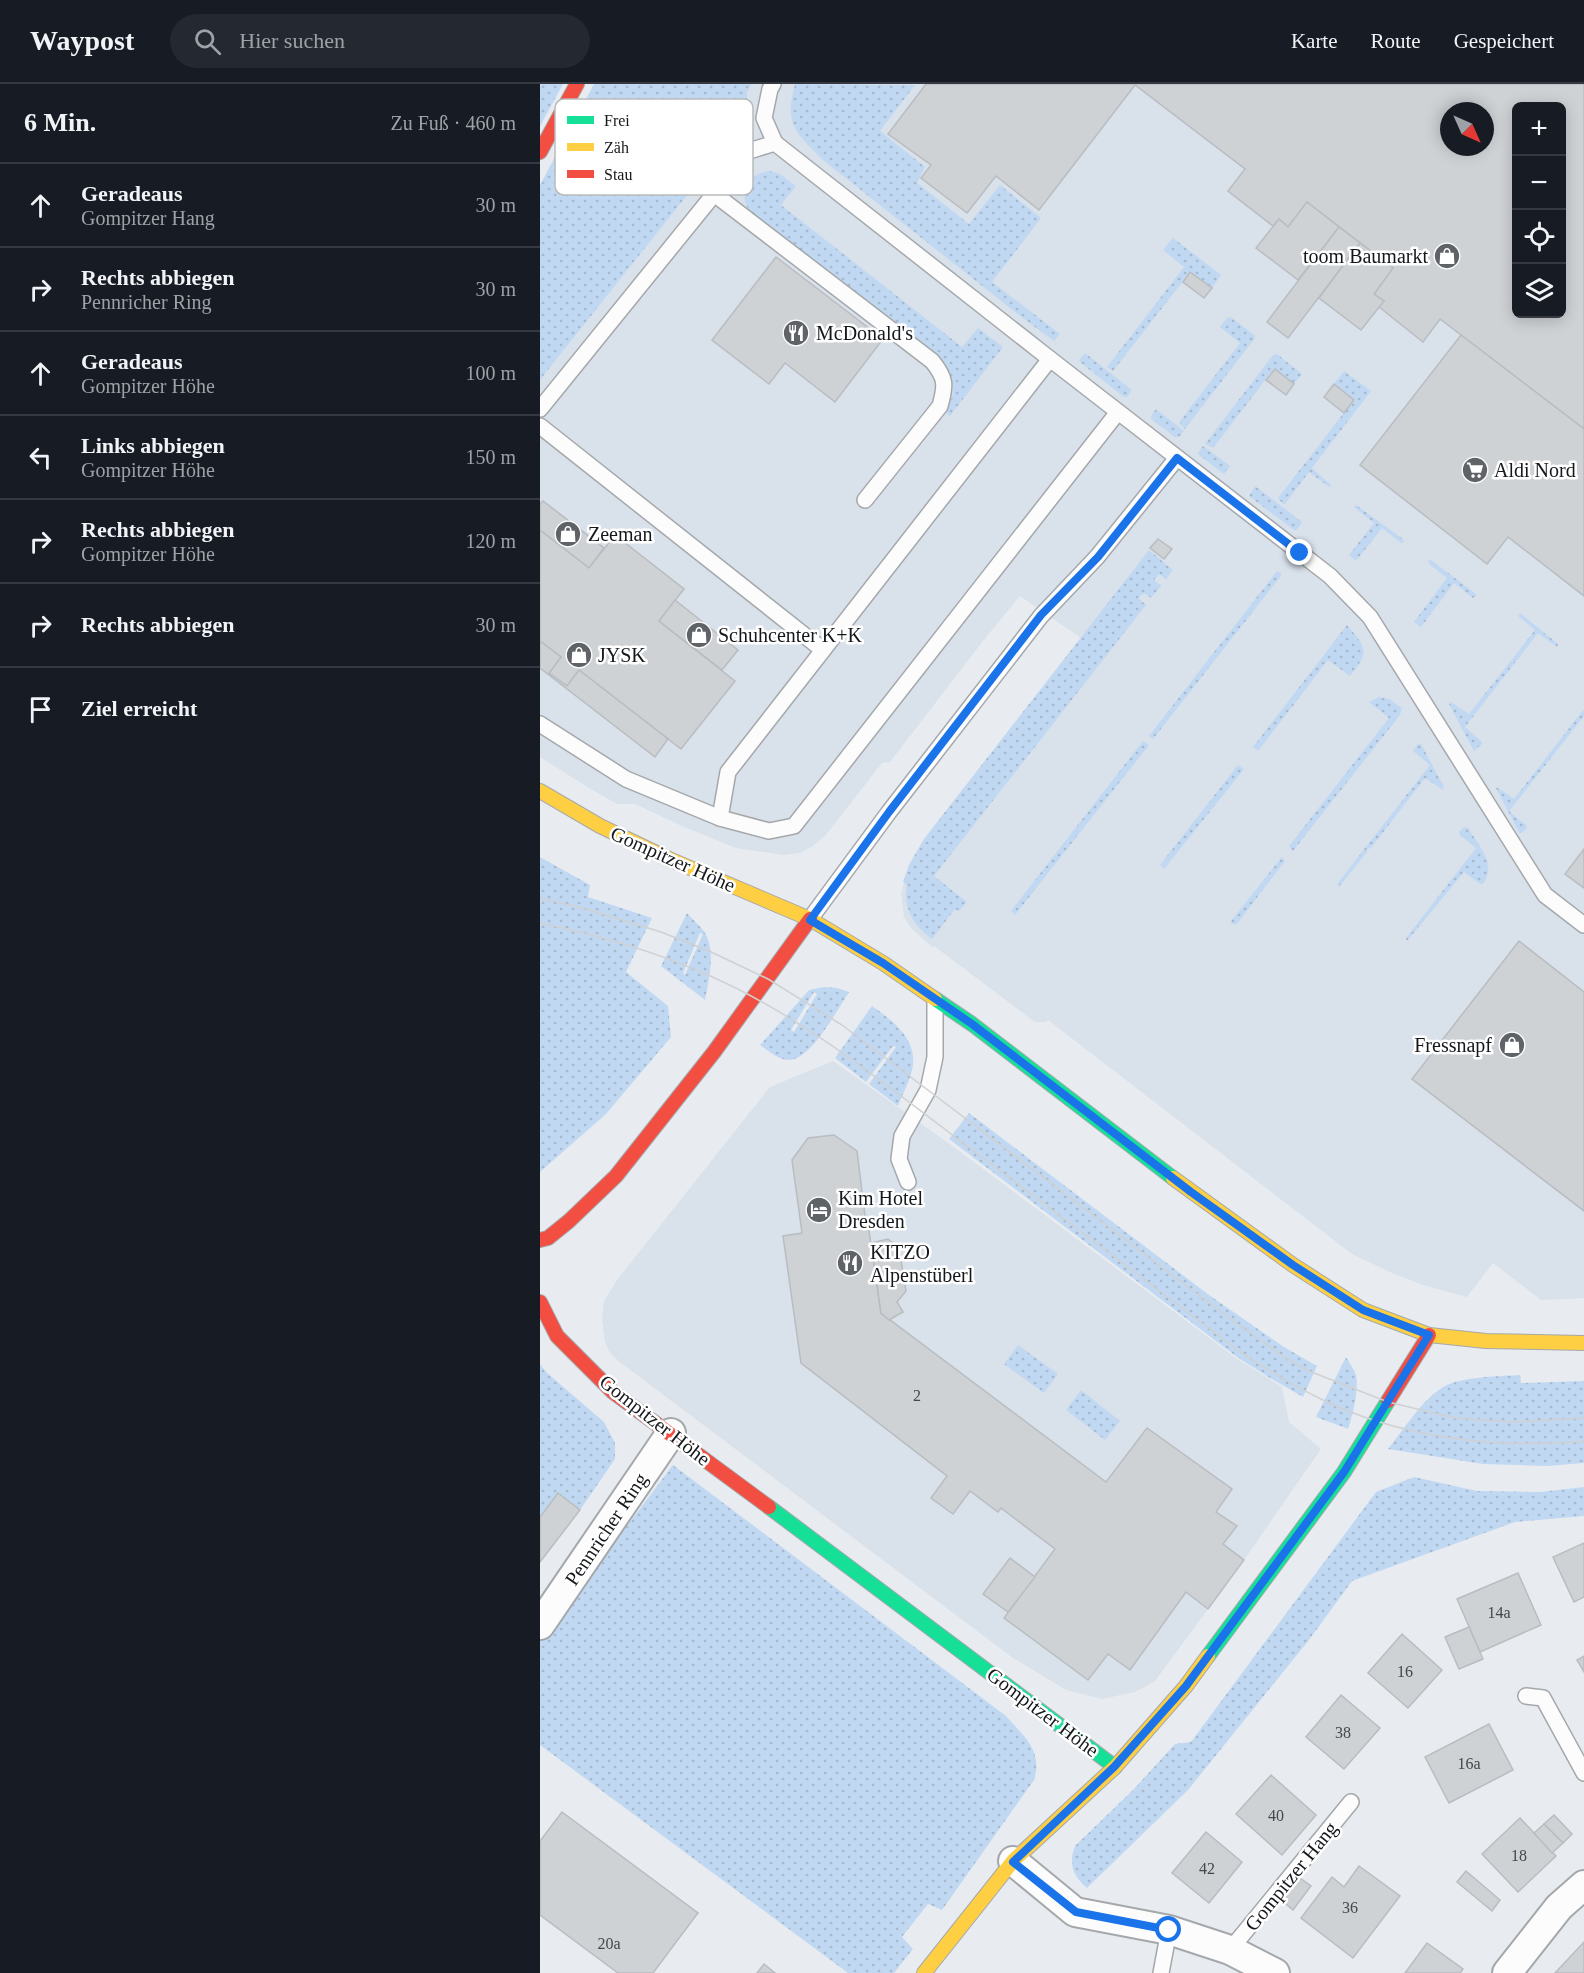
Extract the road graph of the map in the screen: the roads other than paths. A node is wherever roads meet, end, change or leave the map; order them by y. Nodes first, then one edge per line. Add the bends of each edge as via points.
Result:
1 (577, 84) edge
2 (773, 84) edge
3 (569, 99) edge
4 (555, 124) edge
5 (775, 143) junction
6 (753, 150) edge
7 (540, 152) edge
8 (711, 195) edge
9 (716, 195) edge
10 (1050, 359) junction
11 (540, 409) edge
12 (1118, 412) junction
13 (540, 426) edge
14 (1177, 458) junction
15 (865, 500) dead end
16 (823, 650) junction
17 (540, 724) edge
18 (540, 791) edge
19 (720, 818) junction
20 (810, 920) junction
21 (1584, 926) edge
22 (935, 997) junction
23 (908, 1182) dead end
24 (540, 1240) edge
25 (540, 1302) edge
26 (1429, 1335) junction
27 (1584, 1343) edge
28 (671, 1434) junction
29 (540, 1625) edge
30 (1526, 1696) dead end
31 (1114, 1767) junction
32 (1584, 1773) edge
33 (1351, 1802) dead end
34 (1013, 1862) junction
35 (1584, 1885) edge
36 (1169, 1930) junction
37 (1230, 1950) junction
38 (924, 1973) edge
39 (1161, 1973) edge
40 (1275, 1973) edge
41 (1507, 1973) edge

1 - 3 main road
2 - 5 lane via 764,118
4 - 7 main road
5 - 6 lane
5 - 10 lane
8 - 11 lane
9 - 15 lane via 932,361 942,374 945,389 940,406
10 - 12 lane
10 - 16 lane
12 - 14 lane
12 - 19 lane via 794,826 769,831
13 - 16 lane
14 - 20 lane via 1098,557 1041,615
14 - 21 lane via 1330,576 1370,618 1545,895
16 - 19 lane via 728,772
17 - 19 lane via 626,779
18 - 20 main road, Gompitzer Höhe via 669,859
20 - 22 main road, Gompitzer Höhe
20 - 24 main road via 720,1044 616,1176 569,1221
22 - 23 lane via 935,1057 928,1090 902,1136 899,1159
22 - 26 main road, Gompitzer Höhe via 1186,1188 1346,1300
25 - 28 main road, Gompitzer Höhe via 557,1335 613,1392
26 - 27 main road via 1486,1341
26 - 31 main road, Gompitzer Höhe via 1323,1502 1186,1686
28 - 29 street, Pennricher Ring
28 - 31 main road, Gompitzer Höhe
30 - 32 lane via 1543,1698
31 - 34 main road
33 - 37 lane, Gompitzer Hang
34 - 36 street, Gompitzer Hang via 1076,1912
34 - 38 main road
35 - 41 street via 1559,1907
36 - 37 street, Gompitzer Hang
36 - 39 lane
37 - 40 street, Gompitzer Hang

